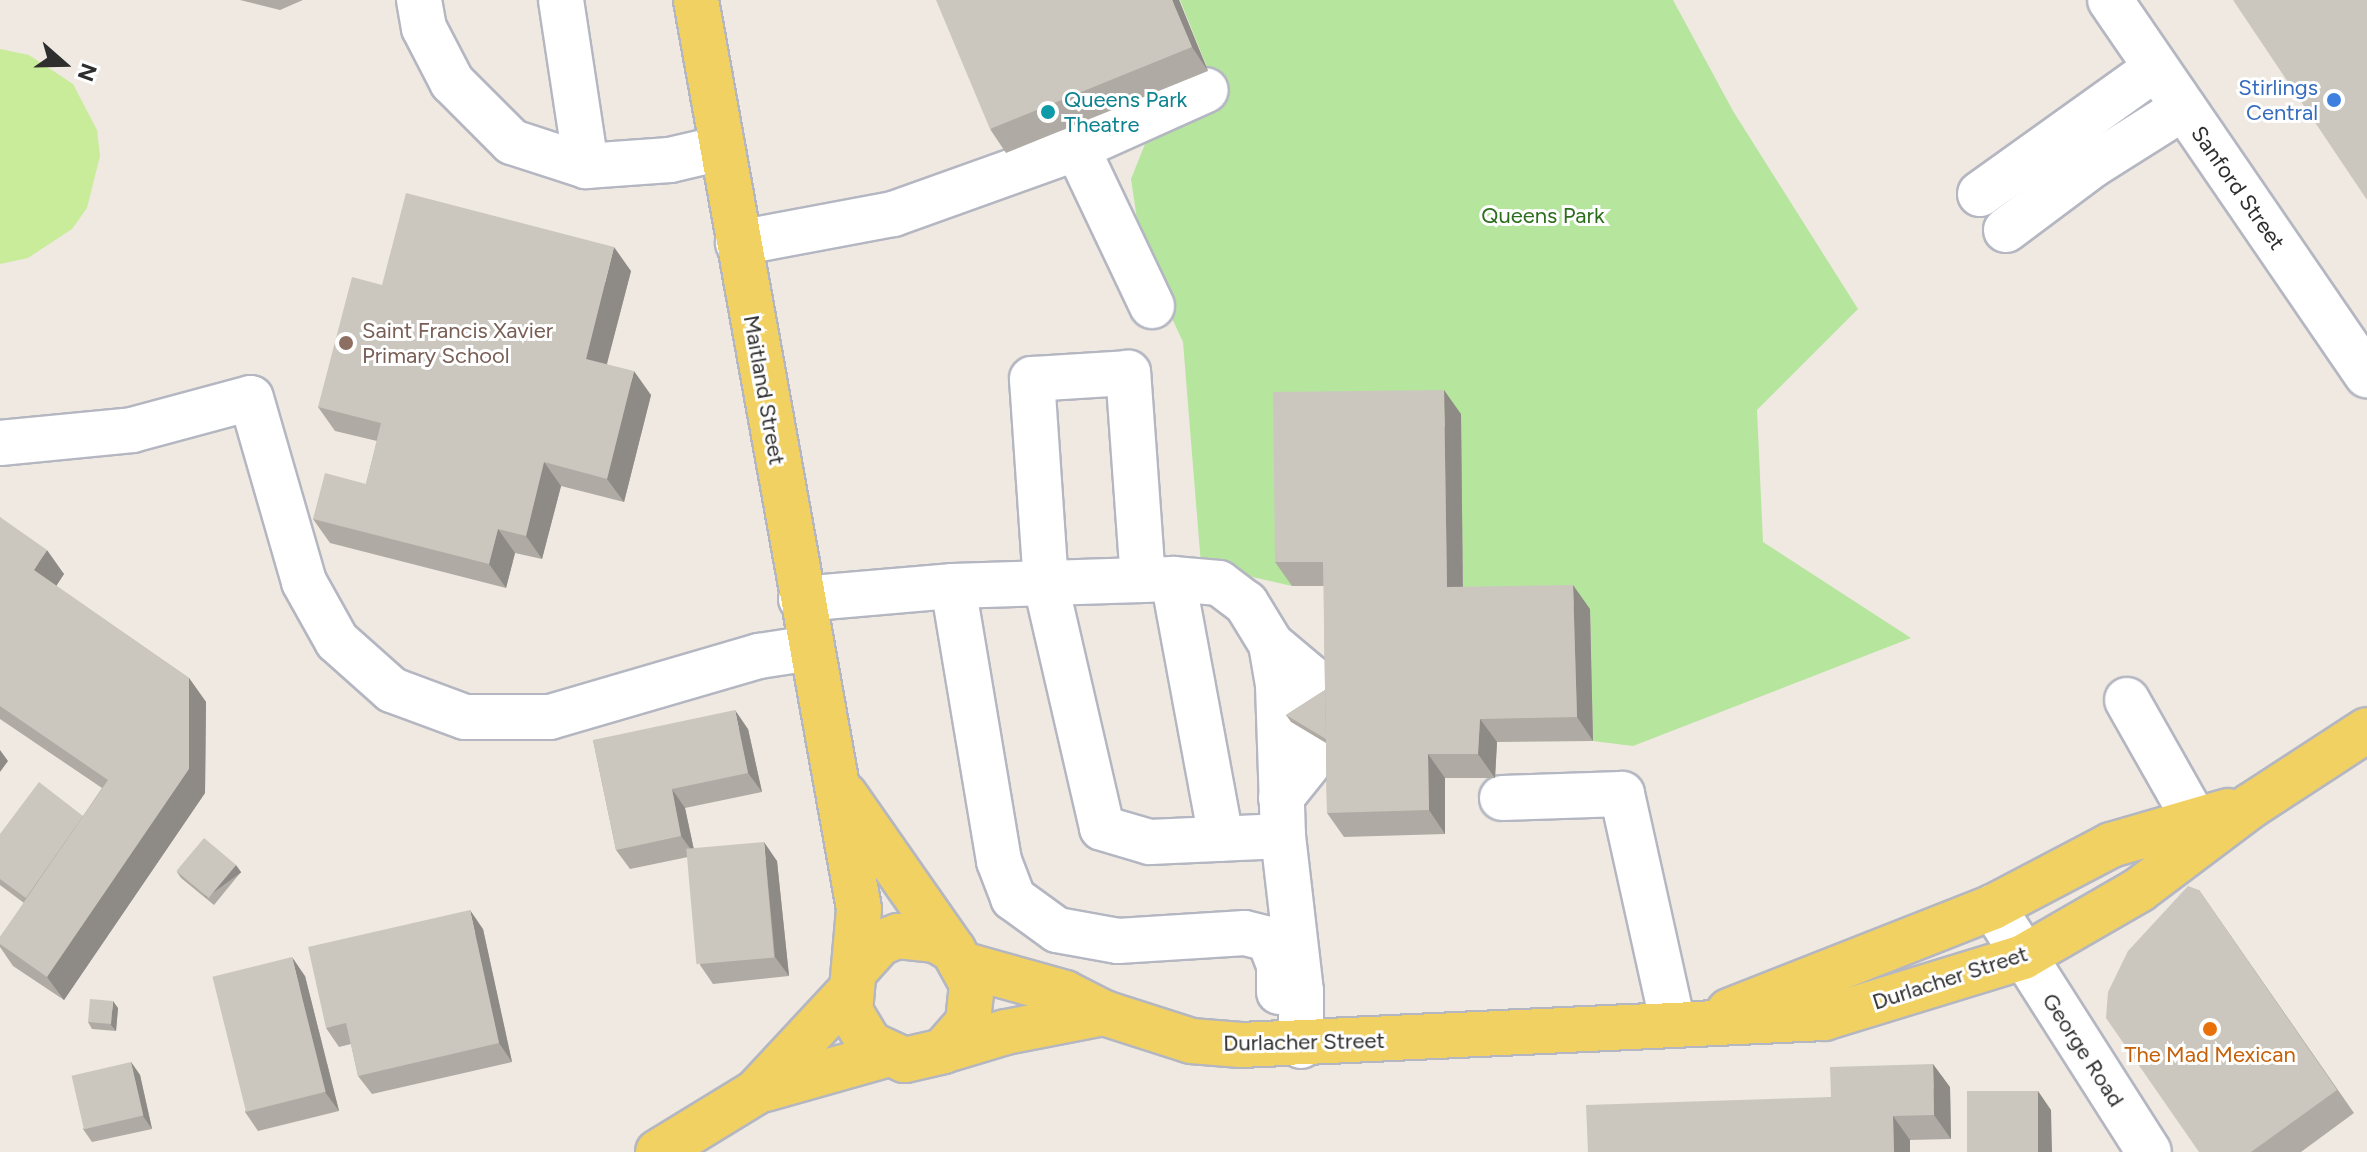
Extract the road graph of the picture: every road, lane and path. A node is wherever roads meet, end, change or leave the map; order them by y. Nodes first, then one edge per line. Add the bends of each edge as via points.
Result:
1 (419, 0) edge
2 (561, 0) edge
3 (696, 0) edge
4 (2110, 0) edge
5 (2156, 68) junction
6 (1206, 90) dead end
7 (2183, 108) junction
8 (721, 148) junction
9 (1077, 148) junction
10 (586, 166) junction
11 (1980, 194) dead end
12 (2006, 230) dead end
13 (738, 243) junction
14 (1152, 306) dead end
15 (2367, 375) edge
16 (0, 443) edge
17 (1158, 580) junction
18 (1046, 585) junction
19 (953, 586) junction
20 (801, 599) junction
21 (1271, 644) junction
22 (811, 648) junction
23 (2127, 700) dead end
24 (2367, 730) edge
25 (835, 779) junction
26 (1502, 798) dead end
27 (2252, 805) junction
28 (1282, 817) junction
29 (2195, 820) junction
30 (1221, 839) junction
31 (1993, 907) junction
32 (2023, 957) junction
33 (959, 958) junction
34 (852, 982) junction
35 (1104, 1013) junction
36 (1687, 1023) junction
37 (1290, 1046) junction
38 (943, 1051) junction
39 (886, 1055) junction
40 (756, 1092) junction
41 (658, 1152) edge
42 (2149, 1152) edge

1 - 10 street via 424,28 452,82 512,142
2 - 10 street
3 - 8 main road, Maitland Street
4 - 5 street, Sanford Street
5 - 7 street, Sanford Street
5 - 11 street
6 - 9 street
7 - 12 street via 2093,165
7 - 15 street, Sanford Street
8 - 10 street via 670,160
8 - 13 main road, Maitland Street
9 - 13 street via 893,214
9 - 14 street
13 - 20 main road, Maitland Street
16 - 22 street via 132,430 251,398 304,582 337,641 392,690 465,717 550,717 759,656
17 - 18 street
17 - 18 street via 1128,373 1032,379
17 - 21 street via 1219,583 1246,603
17 - 30 street
18 - 19 street
18 - 30 street via 1102,828 1140,842
19 - 20 street
19 - 37 street via 999,861 1013,898 1057,930 1102,938 1194,940 1245,933 1269,939 1279,965
20 - 22 main road, Maitland Street
21 - 28 street via 1278,685
21 - 28 street via 1310,677 1315,720 1313,758
22 - 25 main road, Maitland Street
23 - 29 street
24 - 27 main road, Durlacher Street
25 - 33 main road, Maitland Street
25 - 34 main road, Maitland Street via 859,909
26 - 36 street via 1622,794
27 - 29 main road, Durlacher Street
27 - 32 main road, Durlacher Street via 2139,890
28 - 30 street
28 - 37 street via 1301,991
29 - 31 main road, Durlacher Street via 2111,845
31 - 32 street, George Road
31 - 36 main road, Durlacher Street
32 - 36 main road, Durlacher Street via 1824,1018
32 - 42 street, George Road
33 - 34 main road via 927,937 898,936 872,949
33 - 35 main road, Durlacher Street via 1065,993
33 - 38 main road via 972,984 971,1013 958,1039
34 - 39 main road via 858,1029
34 - 40 main road
35 - 37 main road, Durlacher Street via 1191,1041
35 - 38 main road, Durlacher Street via 1006,1032
36 - 37 main road, Durlacher Street
38 - 39 main road via 925,1059
39 - 40 main road
40 - 41 main road

